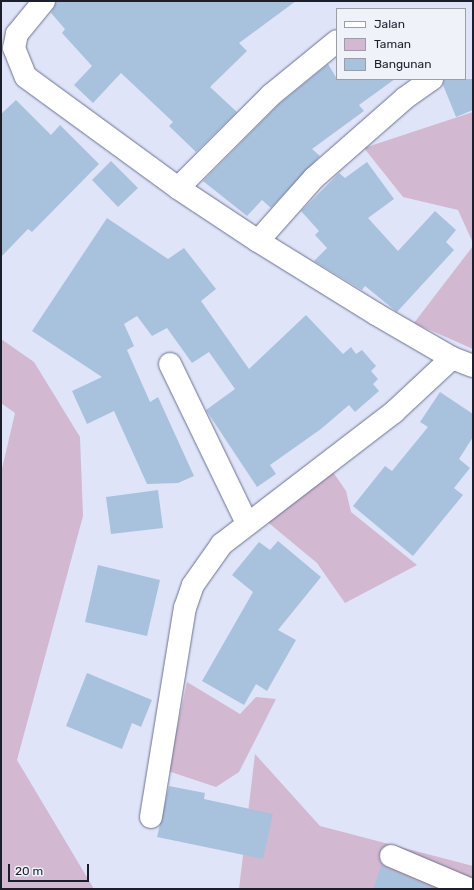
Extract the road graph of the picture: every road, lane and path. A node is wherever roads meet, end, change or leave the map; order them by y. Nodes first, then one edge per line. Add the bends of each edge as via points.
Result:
1 (44, 1) edge
2 (336, 42) edge
3 (431, 80) edge
4 (178, 188) junction
5 (258, 241) junction
6 (452, 358) junction
7 (170, 364) dead end
8 (473, 366) edge
9 (247, 523) junction
10 (151, 817) dead end
11 (391, 856) dead end
12 (469, 889) edge

1 - 4 street via 17,34 14,48 26,77
2 - 4 street via 271,95
3 - 5 street via 405,98 314,178
4 - 5 street
5 - 6 street
6 - 8 street
6 - 9 street via 394,412
7 - 9 street
9 - 10 street via 218,550 193,585 185,608
11 - 12 street

